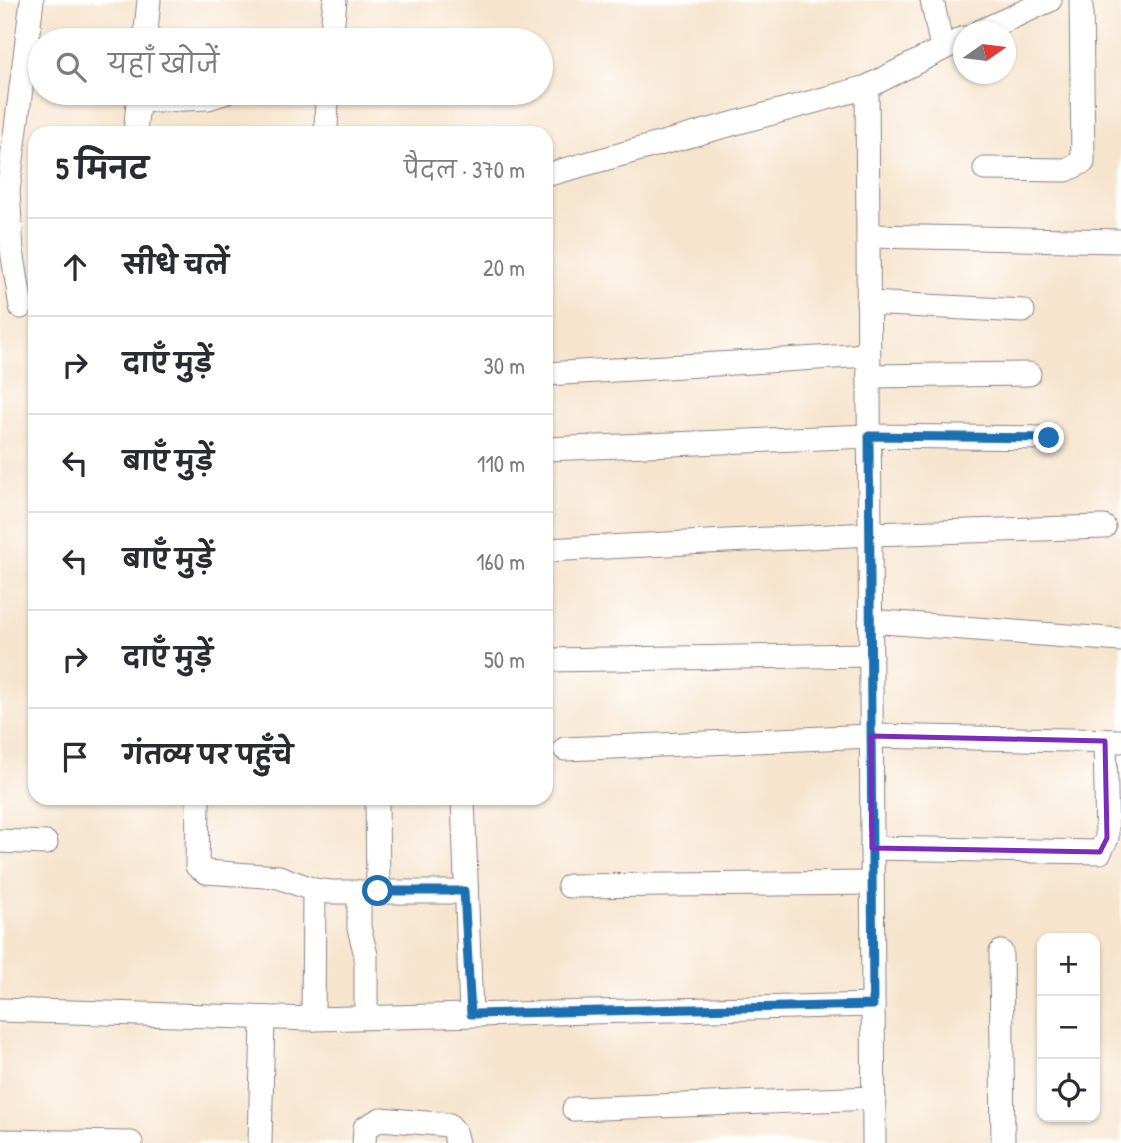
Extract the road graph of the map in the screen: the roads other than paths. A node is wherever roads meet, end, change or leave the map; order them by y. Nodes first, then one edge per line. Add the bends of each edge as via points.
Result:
1 (32, 0) edge
2 (149, 0) edge
3 (335, 0) edge
4 (932, 0) edge
5 (1050, 0) edge
6 (1081, 0) edge
7 (1003, 21) edge
8 (28, 28) edge
9 (146, 28) edge
10 (332, 28) edge
11 (28, 32) edge
12 (953, 43) edge
13 (942, 48) junction
14 (867, 87) junction
15 (138, 105) edge
16 (327, 105) edge
17 (136, 126) edge
18 (326, 126) edge
19 (985, 169) dead end
20 (553, 173) edge
21 (868, 236) junction
22 (1121, 241) edge
23 (868, 303) junction
24 (19, 308) edge
25 (1023, 311) dead end
26 (869, 365) junction
27 (553, 374) edge
28 (1029, 374) dead end
29 (869, 436) junction
30 (1049, 438) dead end
31 (553, 449) edge
32 (1104, 527) dead end
33 (870, 534) junction
34 (553, 550) edge
35 (870, 621) junction
36 (1121, 640) edge
37 (871, 656) junction
38 (553, 660) edge
39 (871, 736) junction
40 (1113, 741) edge
41 (565, 749) dead end
42 (198, 805) edge
43 (376, 805) edge
44 (463, 805) edge
45 (0, 841) edge
46 (46, 843) dead end
47 (872, 848) junction
48 (872, 883) junction
49 (569, 886) dead end
50 (314, 890) junction
51 (464, 891) junction
52 (368, 892) junction
53 (1001, 952) dead end
54 (873, 1005) junction
55 (0, 1010) edge
56 (471, 1014) junction
57 (366, 1017) junction
58 (262, 1018) junction
59 (313, 1019) junction
60 (874, 1098) junction
61 (574, 1109) dead end
62 (0, 1141) edge
63 (131, 1143) edge
64 (260, 1143) edge
65 (364, 1143) edge
66 (457, 1143) edge
67 (874, 1143) edge
68 (1003, 1143) edge

1 - 8 street
2 - 9 street
3 - 10 street
4 - 13 street
5 - 7 street
6 - 19 street via 1083,162 1066,170
11 - 24 street via 8,192
12 - 13 street
13 - 14 street
14 - 20 street
14 - 21 street
15 - 17 street
16 - 18 street
21 - 22 street
21 - 23 street
23 - 25 street
23 - 26 street
26 - 27 street
26 - 28 street
26 - 29 street
29 - 30 street
29 - 31 street
29 - 33 street
32 - 33 street
33 - 34 street
33 - 35 street
35 - 36 street
35 - 37 street
37 - 38 street
37 - 39 street
39 - 40 street
39 - 41 street
39 - 47 street
40 - 47 street via 1107,838 1100,852
42 - 50 street via 195,854 200,870 279,877
43 - 52 street
44 - 51 street
45 - 46 street
47 - 48 street
48 - 49 street
48 - 54 street
50 - 52 street
50 - 59 street
51 - 52 street
51 - 56 street
52 - 57 street via 357,913 366,955
53 - 68 street
54 - 56 street
54 - 60 street
55 - 58 street
56 - 57 street
57 - 59 street
58 - 59 street
58 - 64 street
60 - 61 street
60 - 67 street
62 - 63 street
65 - 66 street via 365,1128 381,1119 449,1125

